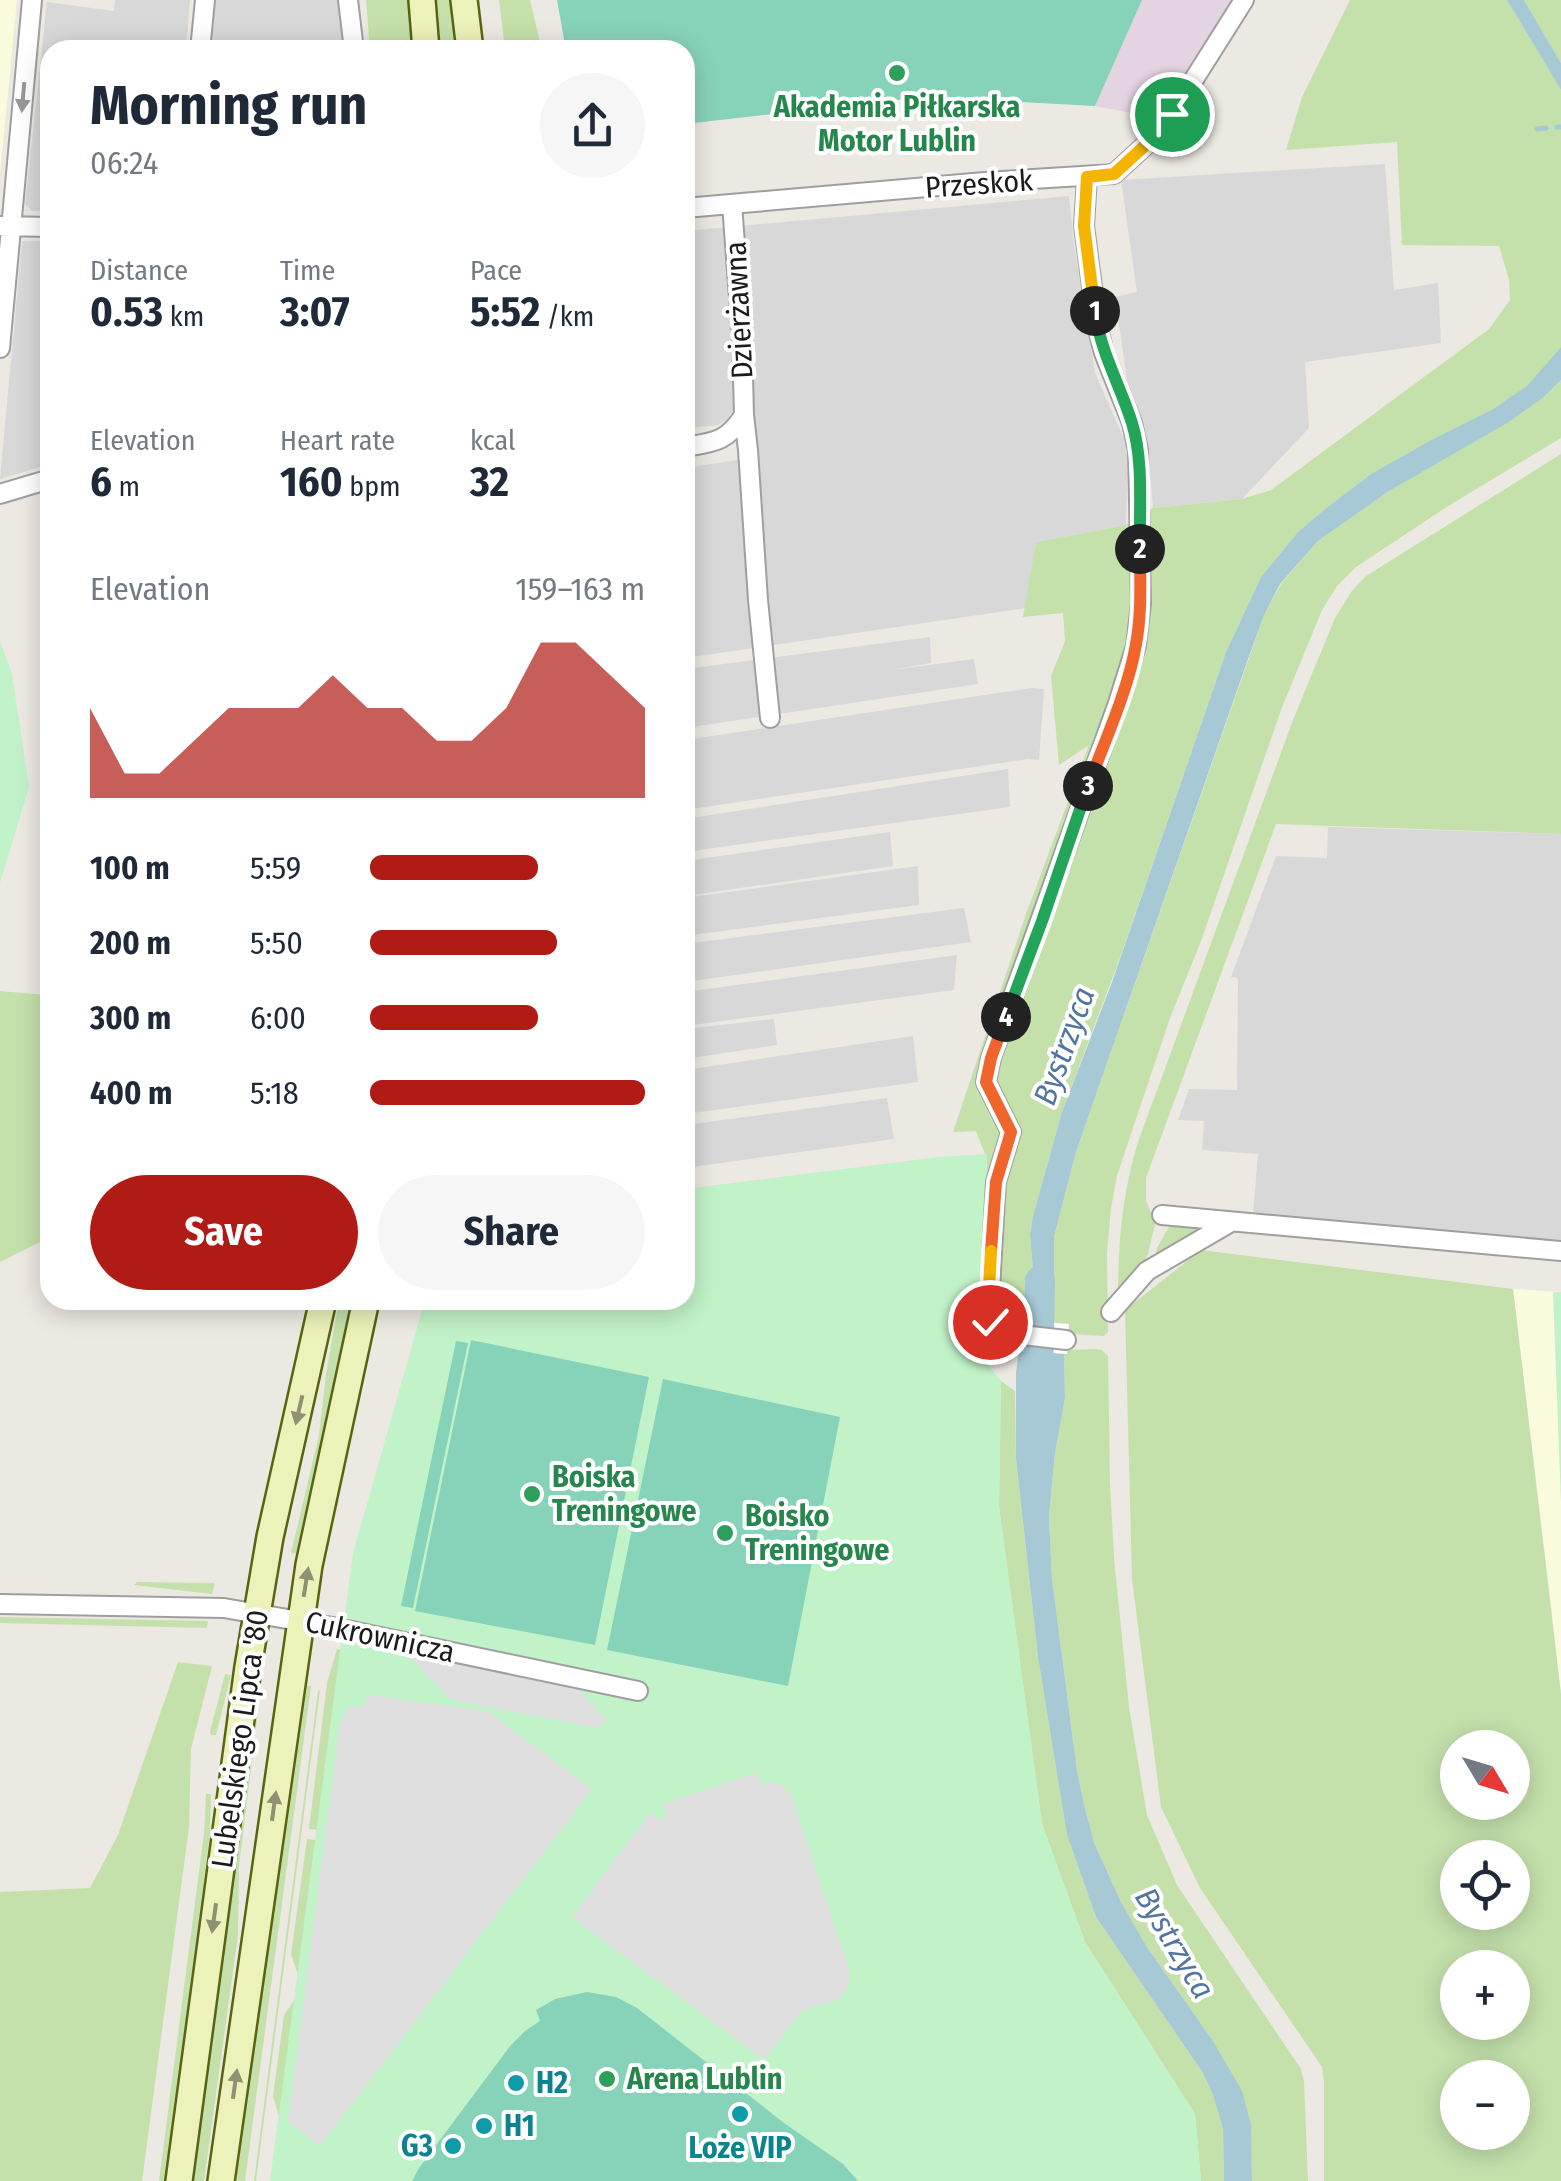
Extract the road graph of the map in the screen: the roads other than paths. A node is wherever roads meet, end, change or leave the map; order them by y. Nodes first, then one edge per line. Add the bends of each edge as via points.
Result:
1 (32, 0) edge
2 (205, 0) edge
3 (348, 0) edge
4 (422, 0) edge
5 (464, 0) edge
6 (1244, 0) edge
7 (201, 40) edge
8 (353, 40) edge
9 (425, 40) edge
10 (469, 40) edge
11 (1087, 177) junction
12 (732, 204) junction
13 (695, 207) edge
14 (6, 226) edge
15 (40, 226) edge
16 (0, 348) edge
17 (744, 415) junction
18 (695, 445) edge
19 (40, 482) edge
20 (0, 494) edge
21 (770, 718) dead end
22 (1162, 1214) dead end
23 (1231, 1222) junction
24 (1561, 1251) edge
25 (321, 1310) edge
26 (364, 1310) edge
27 (1111, 1312) dead end
28 (1066, 1340) dead end
29 (0, 1604) edge
30 (258, 1614) junction
31 (300, 1621) junction
32 (638, 1691) dead end
33 (178, 2181) edge
34 (221, 2181) edge

1 -> 14 street
2 - 7 street
3 - 8 street
4 - 9 main road
5 - 10 main road
6 - 11 street, Przeskok via 1150,141 1114,174
11 - 12 street, Przeskok
11 - 28 street via 1084,226 1097,325 1138,450 1136,646 986,1082 1011,1132 996,1182 990,1322 1004,1333
12 - 13 street, Przeskok
12 - 17 street, Dzierżawna
14 - 15 street
14 - 16 street
17 - 18 street via 718,442
17 - 21 street, Dzierżawna
19 - 20 street
22 - 23 street
23 - 24 street
23 - 27 street via 1147,1271
25 -> 30 main road, Lubelskiego Lipca '80
31 -> 26 main road, Lubelskiego Lipca '80
29 - 30 street, Cukrownicza
30 - 31 street, Cukrownicza
30 -> 33 main road, Lubelskiego Lipca '80
31 - 32 street, Cukrownicza
34 -> 31 main road, Lubelskiego Lipca '80

